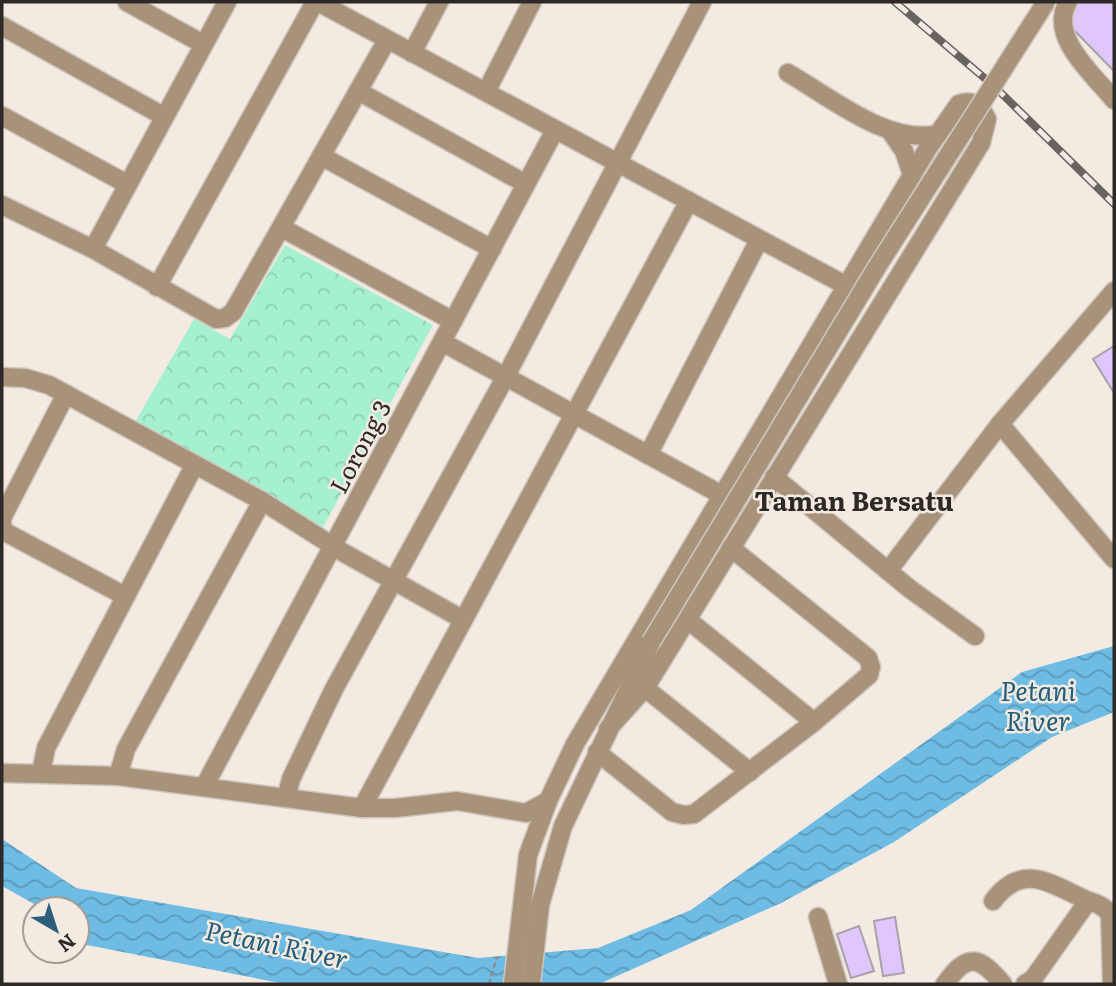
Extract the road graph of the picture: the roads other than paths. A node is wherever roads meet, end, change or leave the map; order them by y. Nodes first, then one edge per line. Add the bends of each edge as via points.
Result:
1 (127, 2) edge
2 (227, 2) edge
3 (317, 2) edge
4 (439, 2) edge
5 (532, 2) edge
6 (702, 2) edge
7 (1046, 2) edge
8 (1068, 2) edge
9 (351, 10) edge
10 (2, 26) edge
11 (387, 40) junction
12 (203, 44) junction
13 (412, 53) junction
14 (788, 73) dead end
15 (358, 91) junction
16 (486, 92) junction
17 (1114, 100) edge
18 (2, 116) edge
19 (163, 116) junction
20 (555, 130) junction
21 (891, 132) junction
22 (937, 134) junction
23 (321, 156) junction
24 (618, 164) junction
25 (912, 175) junction
26 (127, 184) junction
27 (526, 184) junction
28 (689, 201) junction
29 (2, 205) edge
30 (282, 228) junction
31 (759, 240) junction
32 (93, 249) junction
33 (492, 249) junction
34 (845, 285) junction
35 (157, 287) junction
36 (1114, 291) edge
37 (453, 321) junction
38 (442, 342) junction
39 (506, 376) junction
40 (2, 377) edge
41 (66, 394) junction
42 (574, 414) junction
43 (1000, 424) junction
44 (648, 455) junction
45 (194, 466) junction
46 (774, 477) junction
47 (720, 494) junction
48 (262, 501) junction
49 (334, 544) junction
50 (731, 548) junction
51 (1114, 559) edge
52 (888, 571) junction
53 (394, 579) junction
54 (125, 596) junction
55 (462, 619) junction
56 (688, 620) junction
57 (975, 636) dead end
58 (650, 642) junction
59 (645, 688) junction
60 (598, 701) junction
61 (814, 722) junction
62 (608, 729) junction
63 (597, 752) junction
64 (750, 772) junction
65 (2, 773) edge
66 (41, 773) junction
67 (118, 776) junction
68 (205, 785) junction
69 (286, 798) junction
70 (548, 801) junction
71 (362, 808) junction
72 (993, 901) dead end
73 (1088, 901) junction
74 (818, 917) dead end
75 (513, 984) edge
76 (531, 984) edge
77 (838, 984) edge
78 (945, 984) edge
79 (1003, 984) edge
80 (1025, 984) edge
81 (1112, 984) edge

1 - 12 street
2 - 12 street
3 - 9 street
3 - 35 street
4 - 13 street
5 - 16 street
6 - 24 street
7 - 58 street, bridge via 877,267
8 - 17 street via 1060,24 1065,38
9 - 11 street
10 - 19 street
11 - 13 street
11 - 15 street
12 - 19 street
13 - 16 street
14 - 21 street
15 - 23 street
15 - 27 street
16 - 20 street
18 - 26 street
19 - 26 street
20 - 24 street
20 - 27 street, Lorong 3
21 - 22 street via 914,138
21 - 25 street
22 - 25 street
22 - 46 street via 965,102 978,106 987,120 981,144
23 - 30 street
23 - 33 street
24 - 28 street
24 - 39 street
25 - 34 street
26 - 32 street
27 - 33 street, Lorong 3
28 - 31 street
28 - 42 street
29 - 32 street
30 - 35 street via 233,312 225,318 216,319
30 - 37 street
31 - 34 street
31 - 44 street
32 - 35 street
33 - 37 street, Lorong 3
34 - 47 street
36 - 43 street
37 - 38 street, Lorong 3
38 - 39 street
38 - 49 street, Lorong 3
39 - 42 street
39 - 53 street
40 - 41 street via 25,378
41 - 45 street
41 - 54 street via 2,518 2,527
42 - 44 street
42 - 55 street
43 - 51 street
43 - 52 street
44 - 47 street
45 - 48 street
45 - 54 street
46 - 50 street
46 - 52 street
47 - 60 street
48 - 49 street
48 - 67 street via 126,750
49 - 53 street
49 - 68 street, Lorong 3
50 - 56 street
50 - 61 street via 868,658 869,675
52 - 57 street
53 - 55 street
53 - 69 street via 334,689
54 - 66 street via 46,748
55 - 71 street
56 - 59 street
56 - 61 street
58 - 60 street
58 - 62 street
59 - 62 street
59 - 64 street
60 - 70 street
61 - 64 street
62 - 63 street
63 - 64 street via 672,812 694,814
63 - 76 street via 563,826 540,905
65 - 66 street
66 - 67 street
67 - 68 street
68 - 69 street
69 - 71 street
70 - 71 street via 526,813 457,801
70 - 75 street via 528,855
72 - 73 street via 1003,888 1027,878 1044,880
73 - 80 street
73 - 81 street via 1101,905 1110,915
74 - 77 street
78 - 79 street via 963,963 978,961

